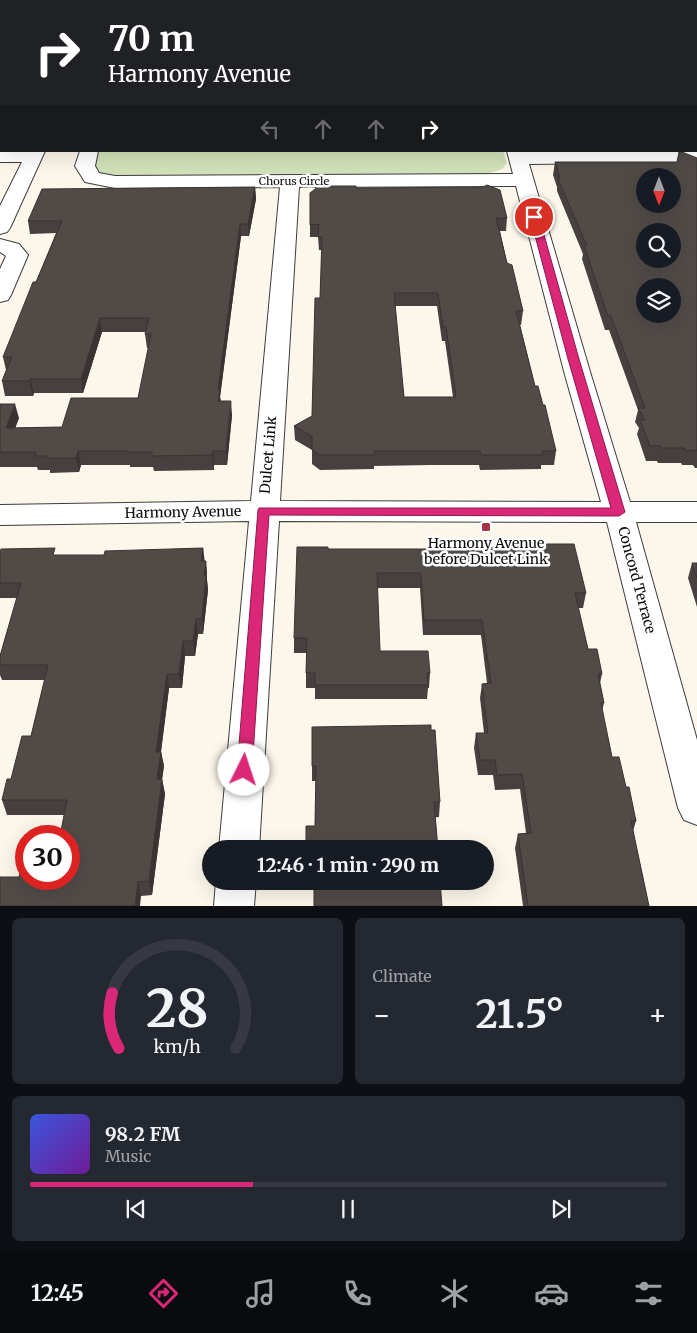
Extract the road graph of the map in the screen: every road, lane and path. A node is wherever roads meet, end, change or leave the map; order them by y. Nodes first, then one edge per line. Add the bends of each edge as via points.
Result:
1 (89, 152) edge
2 (35, 154) edge
3 (0, 156) edge
4 (697, 156) edge
5 (519, 163) edge
6 (290, 181) junction
7 (0, 228) edge
8 (0, 245) edge
9 (0, 295) edge
10 (264, 510) junction
11 (619, 512) junction
12 (697, 512) edge
13 (0, 515) edge
14 (697, 808) edge
15 (240, 840) edge
16 (235, 890) edge
17 (234, 906) edge

1 - 6 street, Chorus Circle via 85,166 92,178 109,181
2 - 3 street
2 - 7 street
4 - 5 street, Chorus Circle
5 - 6 street, Chorus Circle
5 - 11 street, Concord Terrace
6 - 10 street, Dulcet Link
8 - 9 street via 17,255
10 - 11 street, Harmony Avenue
10 - 13 street, Harmony Avenue
10 - 15 street, Dulcet Link
11 - 12 street, Harmony Avenue
11 - 14 street, Concord Terrace
16 - 17 street

